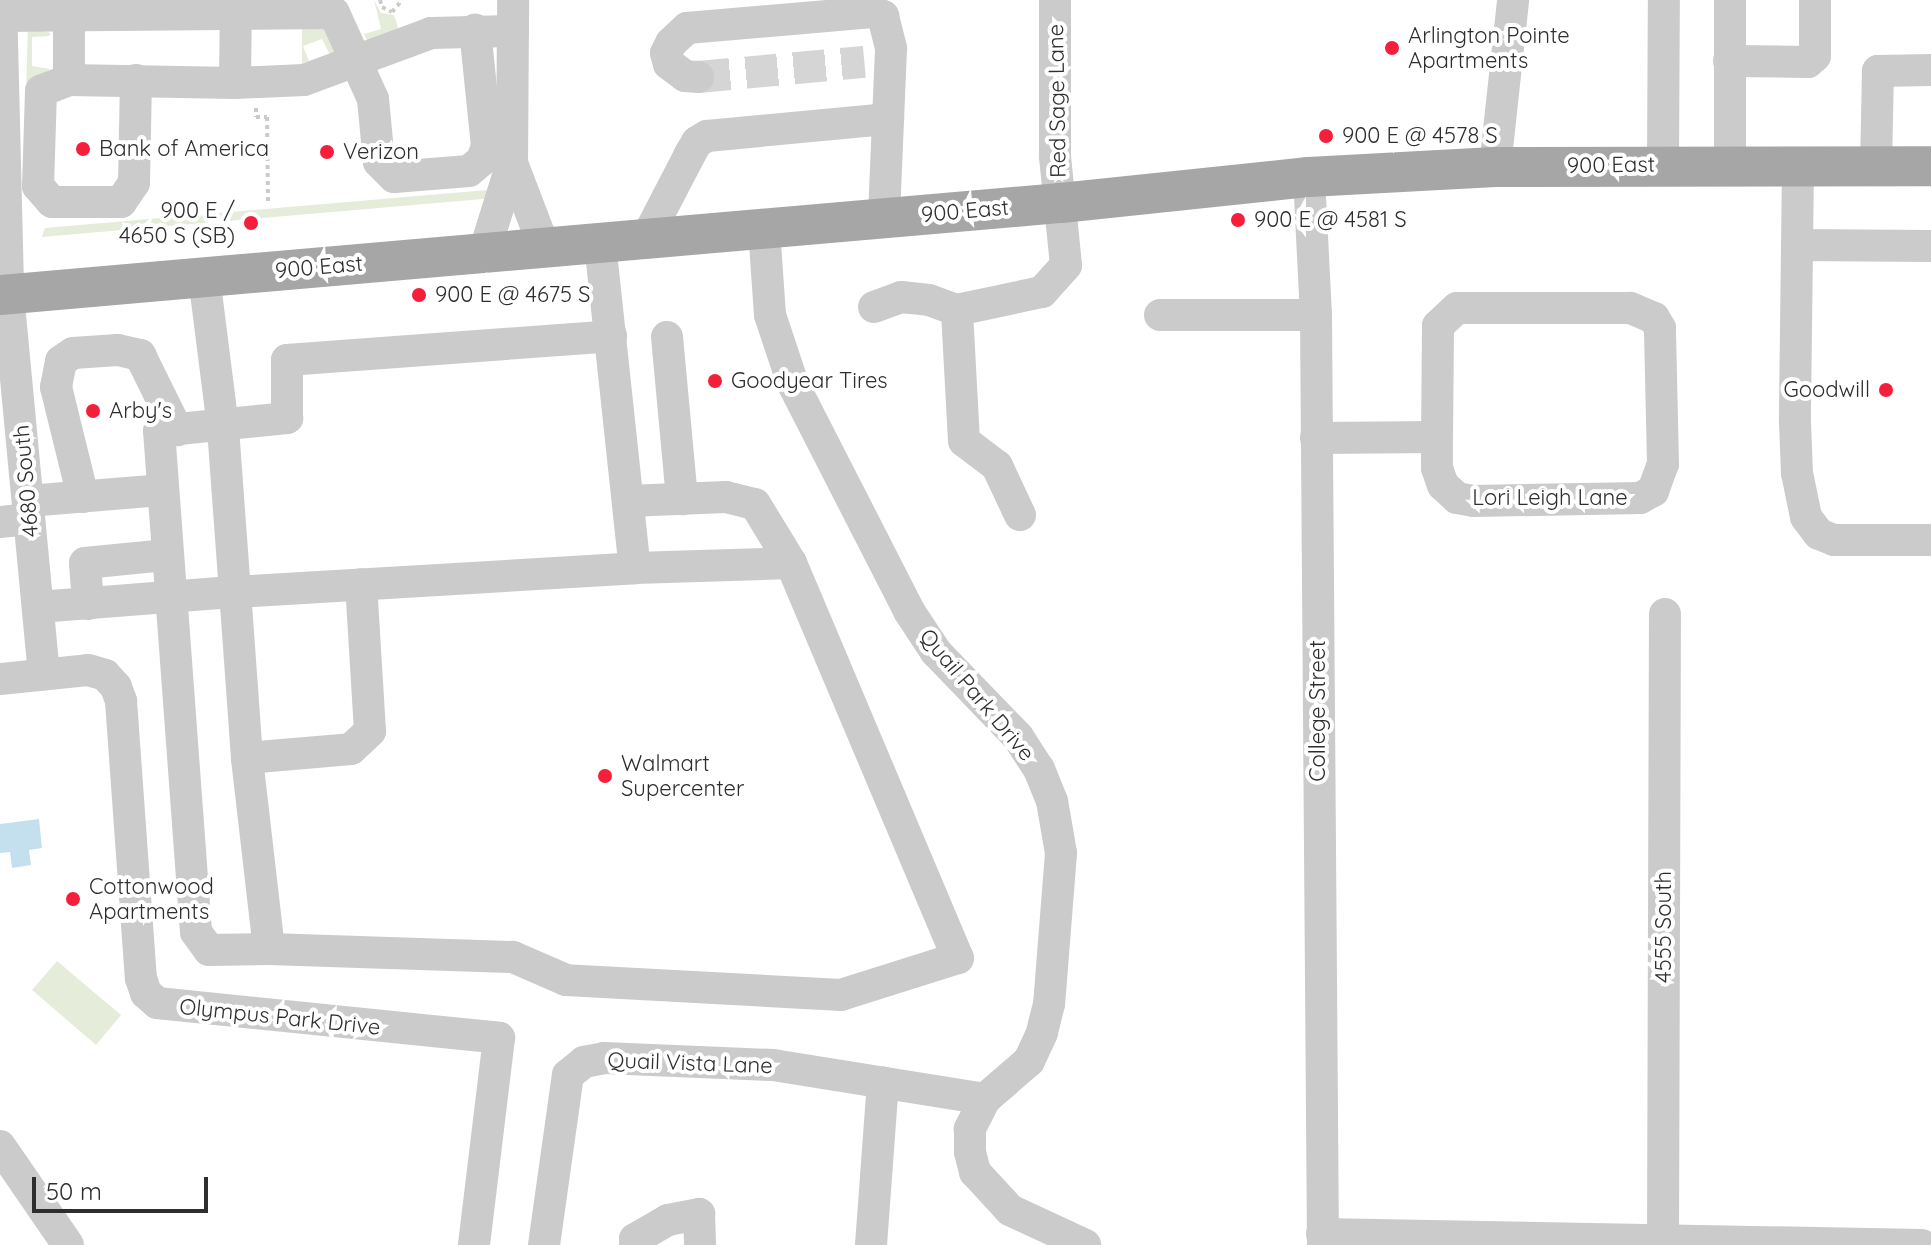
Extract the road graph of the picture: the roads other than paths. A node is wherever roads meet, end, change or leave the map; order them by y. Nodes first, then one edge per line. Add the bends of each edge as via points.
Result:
1 (1055, 0) edge
2 (1513, 0) edge
3 (1664, 0) edge
4 (1730, 0) edge
5 (1815, 0) edge
6 (236, 7) edge
7 (1, 8) edge
8 (69, 15) junction
9 (513, 15) edge
10 (475, 30) junction
11 (1729, 61) junction
12 (357, 63) junction
13 (1931, 70) edge
14 (698, 77) tunnel mouth
15 (69, 80) junction
16 (235, 83) junction
17 (131, 89) junction
18 (888, 119) junction
19 (512, 163) junction
20 (1663, 164) junction
21 (1730, 165) junction
22 (1798, 165) junction
23 (1876, 166) junction
24 (1931, 166) edge
25 (1495, 167) junction
26 (1309, 177) junction
27 (1061, 203) junction
28 (884, 219) junction
29 (764, 229) junction
30 (646, 239) junction
31 (600, 243) junction
32 (1797, 245) junction
33 (1931, 246) edge
34 (544, 247) junction
35 (484, 253) junction
36 (204, 277) junction
37 (4, 294) edge
38 (874, 307) dead end
39 (957, 310) junction
40 (1160, 315) dead end
41 (1316, 315) junction
42 (611, 336) junction
43 (667, 337) dead end
44 (8, 382) edge
45 (223, 427) junction
46 (177, 430) junction
47 (1437, 437) junction
48 (1316, 438) junction
49 (161, 490) junction
50 (83, 497) junction
51 (682, 499) junction
52 (628, 501) junction
53 (19, 514) edge
54 (1020, 515) dead end
55 (1931, 540) edge
56 (165, 555) junction
57 (791, 563) junction
58 (635, 568) junction
59 (361, 584) junction
60 (235, 592) junction
61 (169, 597) junction
62 (88, 604) junction
63 (38, 607) junction
64 (1665, 614) dead end
65 (44, 674) junction
66 (0, 679) edge
67 (247, 758) junction
68 (269, 949) junction
69 (883, 1082) junction
70 (985, 1099) junction
71 (0, 1146) edge
72 (1322, 1239) edge
73 (1663, 1239) junction
74 (68, 1245) edge
75 (474, 1245) edge
76 (544, 1245) edge
77 (635, 1245) edge
78 (700, 1245) edge
79 (871, 1245) edge
80 (1085, 1245) edge
81 (1922, 1245) edge

1 - 27 street, Red Sage Lane via 1055,156
2 - 25 street
3 - 20 street
4 - 11 street
5 - 11 street via 1815,56 1808,62
6 - 8 street
6 - 12 street via 334,13
6 - 16 street
7 - 8 street
7 - 37 street, 4680 South
8 - 15 street
9 - 10 street
9 - 19 street
10 - 12 street via 431,33
10 - 12 street via 487,146 482,160 469,171 394,177 379,162 373,99
11 - 21 street
12 - 16 street via 304,80
13 - 23 street via 1878,71
14 - 18 street via 685,76 669,64 666,53 687,28 872,12 883,16 888,29 876,71
15 - 17 street
15 - 17 street via 41,91 38,186 52,202 121,202 134,183
16 - 17 street
18 - 28 street
18 - 30 street via 707,136 697,142
19 - 34 street
19 - 35 street
20 - 21 main road, 900 East
20 - 25 main road, 900 East
21 - 22 main road, 900 East
22 - 23 main road, 900 East
22 - 32 street
23 - 24 main road, 900 East
25 - 26 main road, 900 East
26 - 27 main road, 900 East
26 - 41 street, College Street
27 - 28 main road, 900 East
27 - 39 street, Red Sage Lane via 1068,253 1060,276 1042,292
28 - 29 main road, 900 East
29 - 30 main road, 900 East
29 - 70 street, Quail Park Drive via 770,315 793,384 909,611 936,652 1018,737 1039,769 1059,824 1055,944 1042,1033 1029,1061
30 - 31 main road, 900 East
31 - 34 main road, 900 East
31 - 42 street
32 - 33 street
32 - 55 street via 1797,473 1806,517 1819,534 1834,540
34 - 35 main road, 900 East
35 - 36 main road, 900 East
36 - 37 main road, 900 East
36 - 45 street
37 - 44 street, 4680 South
38 - 39 street via 901,297
39 - 54 street via 964,441 997,466
40 - 41 street
41 - 48 street, College Street
42 - 45 street via 287,360 287,418
42 - 52 street
43 - 51 street
44 - 53 street, 4680 South
45 - 46 street
45 - 60 street
46 - 49 street via 159,431
46 - 50 street via 140,355 118,350 73,353 61,361 56,387
47 - 47 street, Lori Leigh Lane via 1438,326 1457,308 1630,308 1654,318 1661,341 1663,464 1653,491 1625,501 1457,498 1443,485 1437,468
47 - 48 street
48 - 72 street, College Street
49 - 50 street
49 - 56 street
50 - 53 street
51 - 52 street
51 - 57 street via 726,497 755,504
52 - 58 street
53 - 63 street, 4680 South
56 - 61 street
56 - 62 street via 85,563
57 - 58 street
57 - 68 street via 958,958 841,995 566,980 513,957
58 - 59 street
59 - 60 street
59 - 67 street via 370,731 351,749
60 - 61 street
60 - 67 street
61 - 62 street
61 - 68 street via 196,932 209,950
62 - 63 street
63 - 65 street, 4680 South
64 - 73 street, 4555 South
65 - 66 street
65 - 75 street, Olympus Park Drive via 88,670 105,675 121,701 141,978 157,1003 499,1038
67 - 68 street
69 - 70 street, Quail Vista Lane
69 - 76 street, Quail Vista Lane via 773,1065 604,1058 584,1062 568,1075
69 - 79 street
70 - 80 street, Quail Park Drive via 970,1129 975,1172 1010,1210
71 - 74 street
72 - 73 street
73 - 81 street
77 - 78 street via 635,1239 668,1220 699,1214

